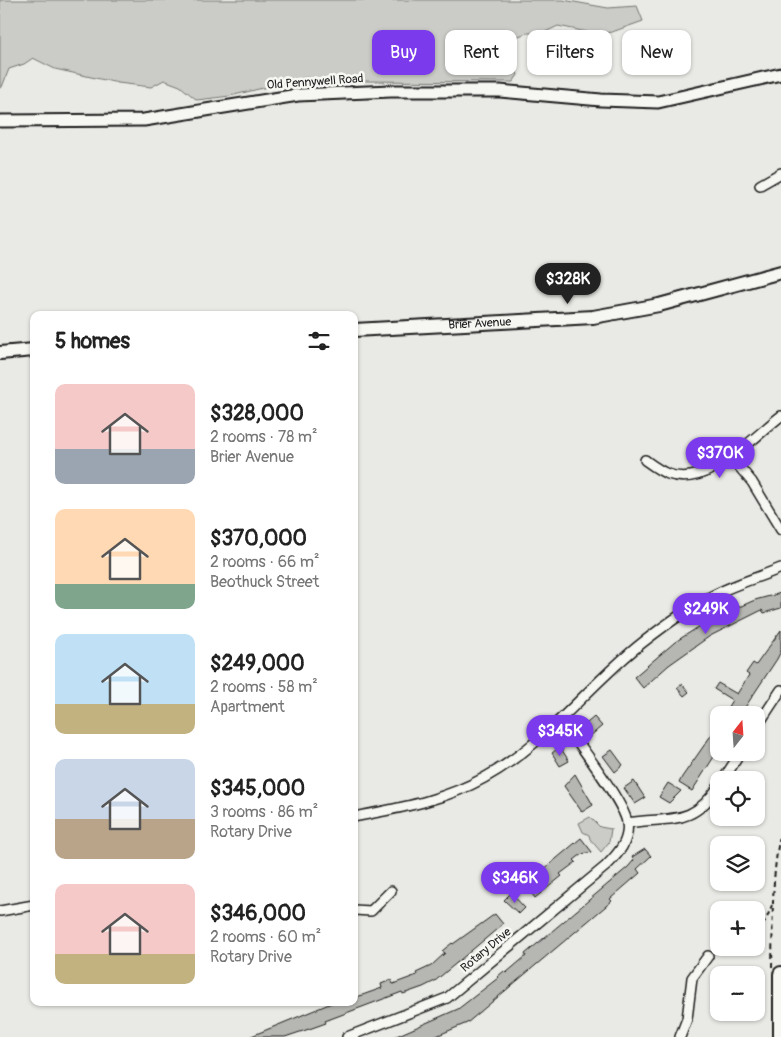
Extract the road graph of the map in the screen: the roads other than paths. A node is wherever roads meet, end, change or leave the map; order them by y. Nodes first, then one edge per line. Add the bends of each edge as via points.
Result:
1 (781, 74) edge
2 (0, 121) edge
3 (781, 173) edge
4 (760, 185) dead end
5 (781, 272) edge
6 (358, 330) edge
7 (30, 350) edge
8 (0, 353) edge
9 (781, 416) edge
10 (731, 457) junction
11 (645, 460) dead end
12 (781, 530) edge
13 (781, 568) edge
14 (781, 690) edge
15 (765, 714) edge
16 (562, 720) junction
17 (710, 798) edge
18 (358, 816) edge
19 (627, 823) junction
20 (390, 891) dead end
21 (30, 906) edge
22 (358, 910) edge
23 (0, 911) edge
24 (708, 956) dead end
25 (776, 974) edge
26 (347, 1037) edge
27 (680, 1037) edge
28 (781, 1037) edge

1 - 2 street, Old Pennywell Road via 658,102 500,91 382,91 298,95 144,120
3 - 4 street
5 - 6 main road, Brier Avenue via 659,305 593,317
7 - 8 main road
9 - 10 street
10 - 11 street via 710,471 690,476 669,474
10 - 12 street via 752,482
13 - 16 street via 719,593 673,620 624,658
14 - 15 street
16 - 18 street via 512,762 461,790 421,804
16 - 19 street via 621,808
17 - 19 street via 693,815
19 - 26 street, Rotary Drive via 624,844 614,858 451,995
20 - 22 street via 371,910
21 - 23 street
24 - 27 street via 692,978 687,1019
25 - 28 main road

